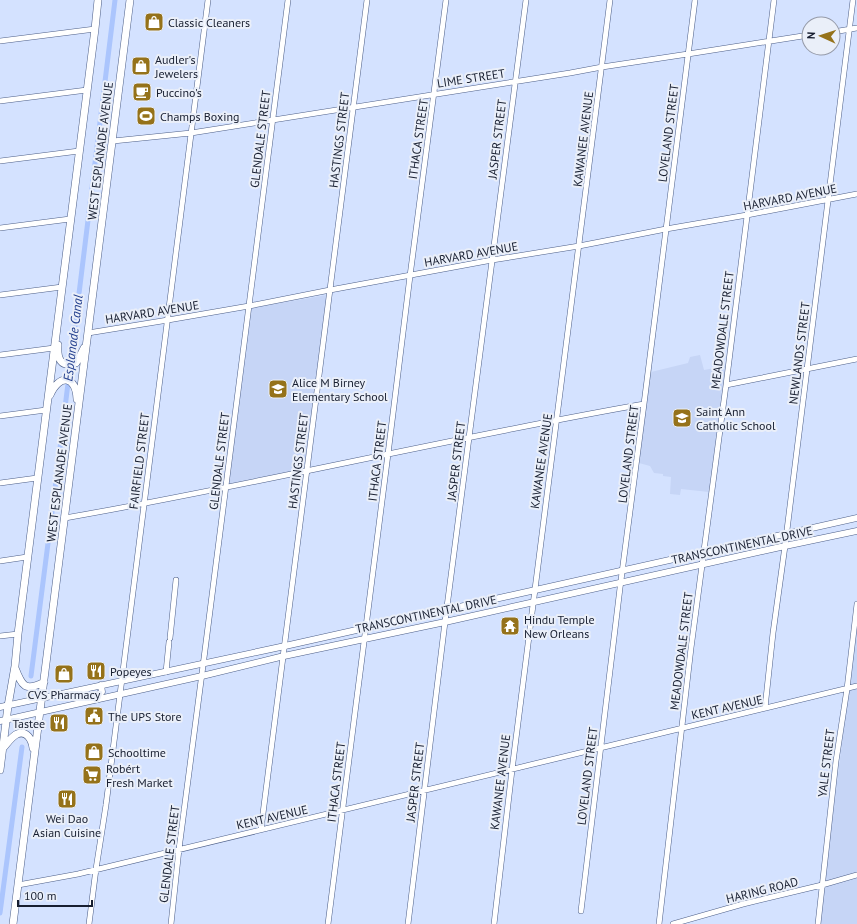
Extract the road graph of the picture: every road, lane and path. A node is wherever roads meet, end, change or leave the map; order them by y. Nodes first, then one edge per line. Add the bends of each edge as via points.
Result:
1 (98, 0) edge
2 (130, 0) edge
3 (208, 0) edge
4 (288, 0) edge
5 (367, 0) edge
6 (446, 0) edge
7 (526, 0) edge
8 (610, 0) edge
9 (695, 0) edge
10 (774, 0) edge
11 (853, 0) edge
12 (857, 28) edge
13 (95, 29) junction
14 (850, 29) junction
15 (841, 31) edge
16 (801, 36) edge
17 (0, 41) edge
18 (768, 41) junction
19 (688, 54) junction
20 (602, 67) junction
21 (515, 81) junction
22 (87, 90) junction
23 (434, 94) junction
24 (0, 101) edge
25 (353, 107) junction
26 (272, 121) junction
27 (191, 133) junction
28 (112, 140) junction
29 (79, 151) junction
30 (0, 161) edge
31 (857, 194) edge
32 (828, 200) junction
33 (747, 215) junction
34 (70, 219) junction
35 (0, 228) edge
36 (666, 229) junction
37 (579, 246) junction
38 (492, 260) junction
39 (410, 276) junction
40 (62, 287) junction
41 (330, 290) junction
42 (0, 295) edge
43 (60, 303) junction
44 (249, 306) junction
45 (168, 320) junction
46 (88, 337) junction
47 (54, 348) junction
48 (0, 355) edge
49 (857, 359) edge
50 (807, 370) junction
51 (726, 386) junction
52 (47, 402) junction
53 (644, 404) junction
54 (46, 410) junction
55 (78, 415) junction
56 (0, 416) edge
57 (557, 420) junction
58 (469, 438) junction
59 (388, 454) junction
60 (306, 470) junction
61 (37, 478) junction
62 (0, 483) edge
63 (226, 488) junction
64 (144, 503) junction
65 (65, 518) junction
66 (857, 518) edge
67 (857, 531) edge
68 (786, 534) junction
69 (785, 546) junction
70 (704, 552) junction
71 (27, 557) junction
72 (0, 561) edge
73 (702, 564) junction
74 (623, 570) junction
75 (176, 580) dead end
76 (621, 582) junction
77 (535, 590) junction
78 (533, 602) junction
79 (857, 604) edge
80 (447, 609) junction
81 (445, 622) junction
82 (366, 627) junction
83 (18, 634) junction
84 (0, 636) edge
85 (364, 639) junction
86 (285, 646) junction
87 (284, 656) junction
88 (203, 663) junction
89 (15, 666) junction
90 (166, 672) junction
91 (202, 676) junction
92 (121, 681) junction
93 (44, 682) junction
94 (102, 685) junction
95 (857, 686) edge
96 (847, 689) junction
97 (120, 694) junction
98 (42, 698) junction
99 (90, 701) junction
100 (8, 706) junction
101 (0, 707) edge
102 (765, 708) junction
103 (40, 711) junction
104 (3, 720) edge
105 (682, 728) junction
106 (3, 748) junction
107 (601, 748) junction
108 (35, 754) junction
109 (0, 770) edge
110 (512, 770) junction
111 (424, 791) junction
112 (343, 810) junction
113 (261, 829) junction
114 (179, 849) junction
115 (96, 869) junction
116 (857, 875) edge
117 (822, 885) junction
118 (18, 886) junction
119 (581, 911) dead end
120 (13, 924) edge
121 (89, 924) edge
122 (171, 924) edge
123 (328, 924) edge
124 (408, 924) edge
125 (494, 924) edge
126 (659, 924) edge
127 (673, 924) edge
128 (818, 924) edge

1 - 13 main road, WEST ESPLANADE AVENUE
2 - 28 main road, WEST ESPLANADE AVENUE
3 - 27 street, FAIRFIELD STREET
4 - 26 street, GLENDALE STREET
5 - 25 street, HASTINGS STREET
6 - 23 street, ITHACA STREET
7 - 21 street, JASPER STREET
8 - 20 street, KAWANEE AVENUE
9 - 19 street, LOVELAND STREET
10 - 18 street, MEADOWDALE STREET
11 - 14 street, NEWLANDS STREET
12 - 14 street
13 - 17 street
13 - 22 main road, WEST ESPLANADE AVENUE
14 - 15 street
14 - 32 street, NEWLANDS STREET
16 - 18 street, LIME STREET
18 - 19 street, LIME STREET
18 - 33 street, MEADOWDALE STREET
19 - 20 street, LIME STREET
19 - 36 street, LOVELAND STREET
20 - 21 street, LIME STREET
20 - 37 street, KAWANEE AVENUE
21 - 23 street, LIME STREET
21 - 38 street, JASPER STREET
22 - 24 street
22 - 29 main road, WEST ESPLANADE AVENUE
23 - 25 street, LIME STREET
23 - 39 street, ITHACA STREET
25 - 26 street, LIME STREET
25 - 41 street, HASTINGS STREET
26 - 27 street, LIME STREET
26 - 44 street, GLENDALE STREET
27 - 28 street, LIME STREET
27 - 45 street, FAIRFIELD STREET
28 - 46 main road, WEST ESPLANADE AVENUE
29 - 30 street
29 - 34 main road, WEST ESPLANADE AVENUE
31 - 32 street, HARVARD AVENUE
32 - 33 street, HARVARD AVENUE
32 - 50 street, NEWLANDS STREET
33 - 36 street, HARVARD AVENUE
33 - 51 street, MEADOWDALE STREET
34 - 35 street
34 - 40 main road, WEST ESPLANADE AVENUE
36 - 37 street, HARVARD AVENUE
36 - 53 street, LOVELAND STREET
37 - 38 street, HARVARD AVENUE
37 - 57 street, KAWANEE AVENUE
38 - 39 street, HARVARD AVENUE
38 - 58 street, JASPER STREET
39 - 41 street, HARVARD AVENUE
39 - 59 street, ITHACA STREET
40 - 42 street
40 - 43 main road, WEST ESPLANADE AVENUE
41 - 44 street, HARVARD AVENUE
41 - 60 street, HASTINGS STREET
43 - 46 main road via 62,315 58,353 62,362 76,363
43 - 47 main road, WEST ESPLANADE AVENUE
44 - 45 street, HARVARD AVENUE
44 - 63 street, GLENDALE STREET
45 - 46 street, HARVARD AVENUE
45 - 64 street, FAIRFIELD STREET
46 - 55 main road, WEST ESPLANADE AVENUE
47 - 48 street
47 - 52 main road, WEST ESPLANADE AVENUE
49 - 50 street
50 - 51 street
50 - 68 street, NEWLANDS STREET
51 - 70 street, MEADOWDALE STREET
52 - 54 main road, WEST ESPLANADE AVENUE
52 - 55 main road via 58,383 62,380 70,382 77,391
53 - 57 street
53 - 74 street, LOVELAND STREET
54 - 56 street
54 - 61 main road, WEST ESPLANADE AVENUE
55 - 65 main road, WEST ESPLANADE AVENUE
57 - 58 street
57 - 77 street, KAWANEE AVENUE
58 - 59 street
58 - 80 street, JASPER STREET
59 - 60 street
59 - 82 street, ITHACA STREET
60 - 63 street
60 - 86 street, HASTINGS STREET
61 - 62 street
61 - 71 main road, WEST ESPLANADE AVENUE
63 - 64 street
63 - 88 street, GLENDALE STREET
64 - 65 street
64 - 92 street, FAIRFIELD STREET
65 - 93 main road, WEST ESPLANADE AVENUE
66 - 68 street, TRANSCONTINENTAL DRIVE
67 - 69 street, TRANSCONTINENTAL DRIVE
68 - 69 street, NEWLANDS STREET
68 - 70 street, TRANSCONTINENTAL DRIVE
69 - 73 street, TRANSCONTINENTAL DRIVE
69 - 102 street, NEWLANDS STREET
70 - 73 street, MEADOWDALE STREET
70 - 74 street, TRANSCONTINENTAL DRIVE
71 - 72 street
71 - 83 main road, WEST ESPLANADE AVENUE
73 - 76 street, TRANSCONTINENTAL DRIVE
73 - 105 street, MEADOWDALE STREET
74 - 76 street, LOVELAND STREET
74 - 77 street, TRANSCONTINENTAL DRIVE
75 - 90 street
76 - 78 street, TRANSCONTINENTAL DRIVE
76 - 107 street, LOVELAND STREET
77 - 78 street, KAWANEE AVENUE
77 - 80 street, TRANSCONTINENTAL DRIVE
78 - 81 street, TRANSCONTINENTAL DRIVE
78 - 110 street, KAWANEE AVENUE
79 - 96 street, YALE STREET
80 - 81 street, JASPER STREET
80 - 82 street, TRANSCONTINENTAL DRIVE
81 - 85 street, TRANSCONTINENTAL DRIVE
81 - 111 street, JASPER STREET
82 - 85 street, ITHACA STREET
82 - 86 street, TRANSCONTINENTAL DRIVE
83 - 84 street
83 - 89 main road, WEST ESPLANADE AVENUE
85 - 87 street, TRANSCONTINENTAL DRIVE
85 - 112 street, ITHACA STREET
86 - 87 street, HASTINGS STREET
86 - 88 street, TRANSCONTINENTAL DRIVE
87 - 91 street, TRANSCONTINENTAL DRIVE
87 - 113 street, HASTINGS STREET
88 - 90 street, TRANSCONTINENTAL DRIVE
88 - 91 street, GLENDALE STREET
89 - 93 main road via 19,679 28,688
89 - 100 main road, WEST ESPLANADE AVENUE
90 - 92 street, TRANSCONTINENTAL DRIVE
91 - 97 street, TRANSCONTINENTAL DRIVE
91 - 114 street, GLENDALE STREET
92 - 94 street, TRANSCONTINENTAL DRIVE
92 - 97 street, FAIRFIELD STREET
93 - 98 main road, WEST ESPLANADE AVENUE
94 - 98 street, TRANSCONTINENTAL DRIVE
94 - 99 street via 102,692
95 - 96 street, KENT AVENUE
96 - 102 street, KENT AVENUE
96 - 117 street, YALE STREET
97 - 99 street, TRANSCONTINENTAL DRIVE
97 - 115 street, FAIRFIELD STREET
98 - 100 street, TRANSCONTINENTAL DRIVE
98 - 103 main road, WEST ESPLANADE AVENUE
99 - 103 street, TRANSCONTINENTAL DRIVE
100 - 101 street, TRANSCONTINENTAL DRIVE
100 - 104 main road, WEST ESPLANADE AVENUE
102 - 105 street, KENT AVENUE
103 - 104 street, TRANSCONTINENTAL DRIVE
103 - 108 main road, WEST ESPLANADE AVENUE
104 - 106 main road, WEST ESPLANADE AVENUE
105 - 107 street, KENT AVENUE
105 - 126 street, MEADOWDALE STREET
106 - 108 main road via 16,734 22,733 27,734 32,740
106 - 109 main road, WEST ESPLANADE AVENUE
107 - 110 street, KENT AVENUE
107 - 119 street, LOVELAND STREET
108 - 118 main road, WEST ESPLANADE AVENUE
110 - 111 street, KENT AVENUE
110 - 125 street, KAWANEE AVENUE
111 - 112 street, KENT AVENUE
111 - 124 street, JASPER STREET
112 - 113 street, KENT AVENUE
112 - 123 street, ITHACA STREET
113 - 114 street, KENT AVENUE
114 - 115 street, KENT AVENUE
114 - 122 street, GLENDALE STREET
115 - 118 street, KENT AVENUE
115 - 121 street, FAIRFIELD STREET
116 - 117 street, HARING ROAD
117 - 127 street, HARING ROAD
117 - 128 street, YALE STREET
118 - 120 main road, WEST ESPLANADE AVENUE

